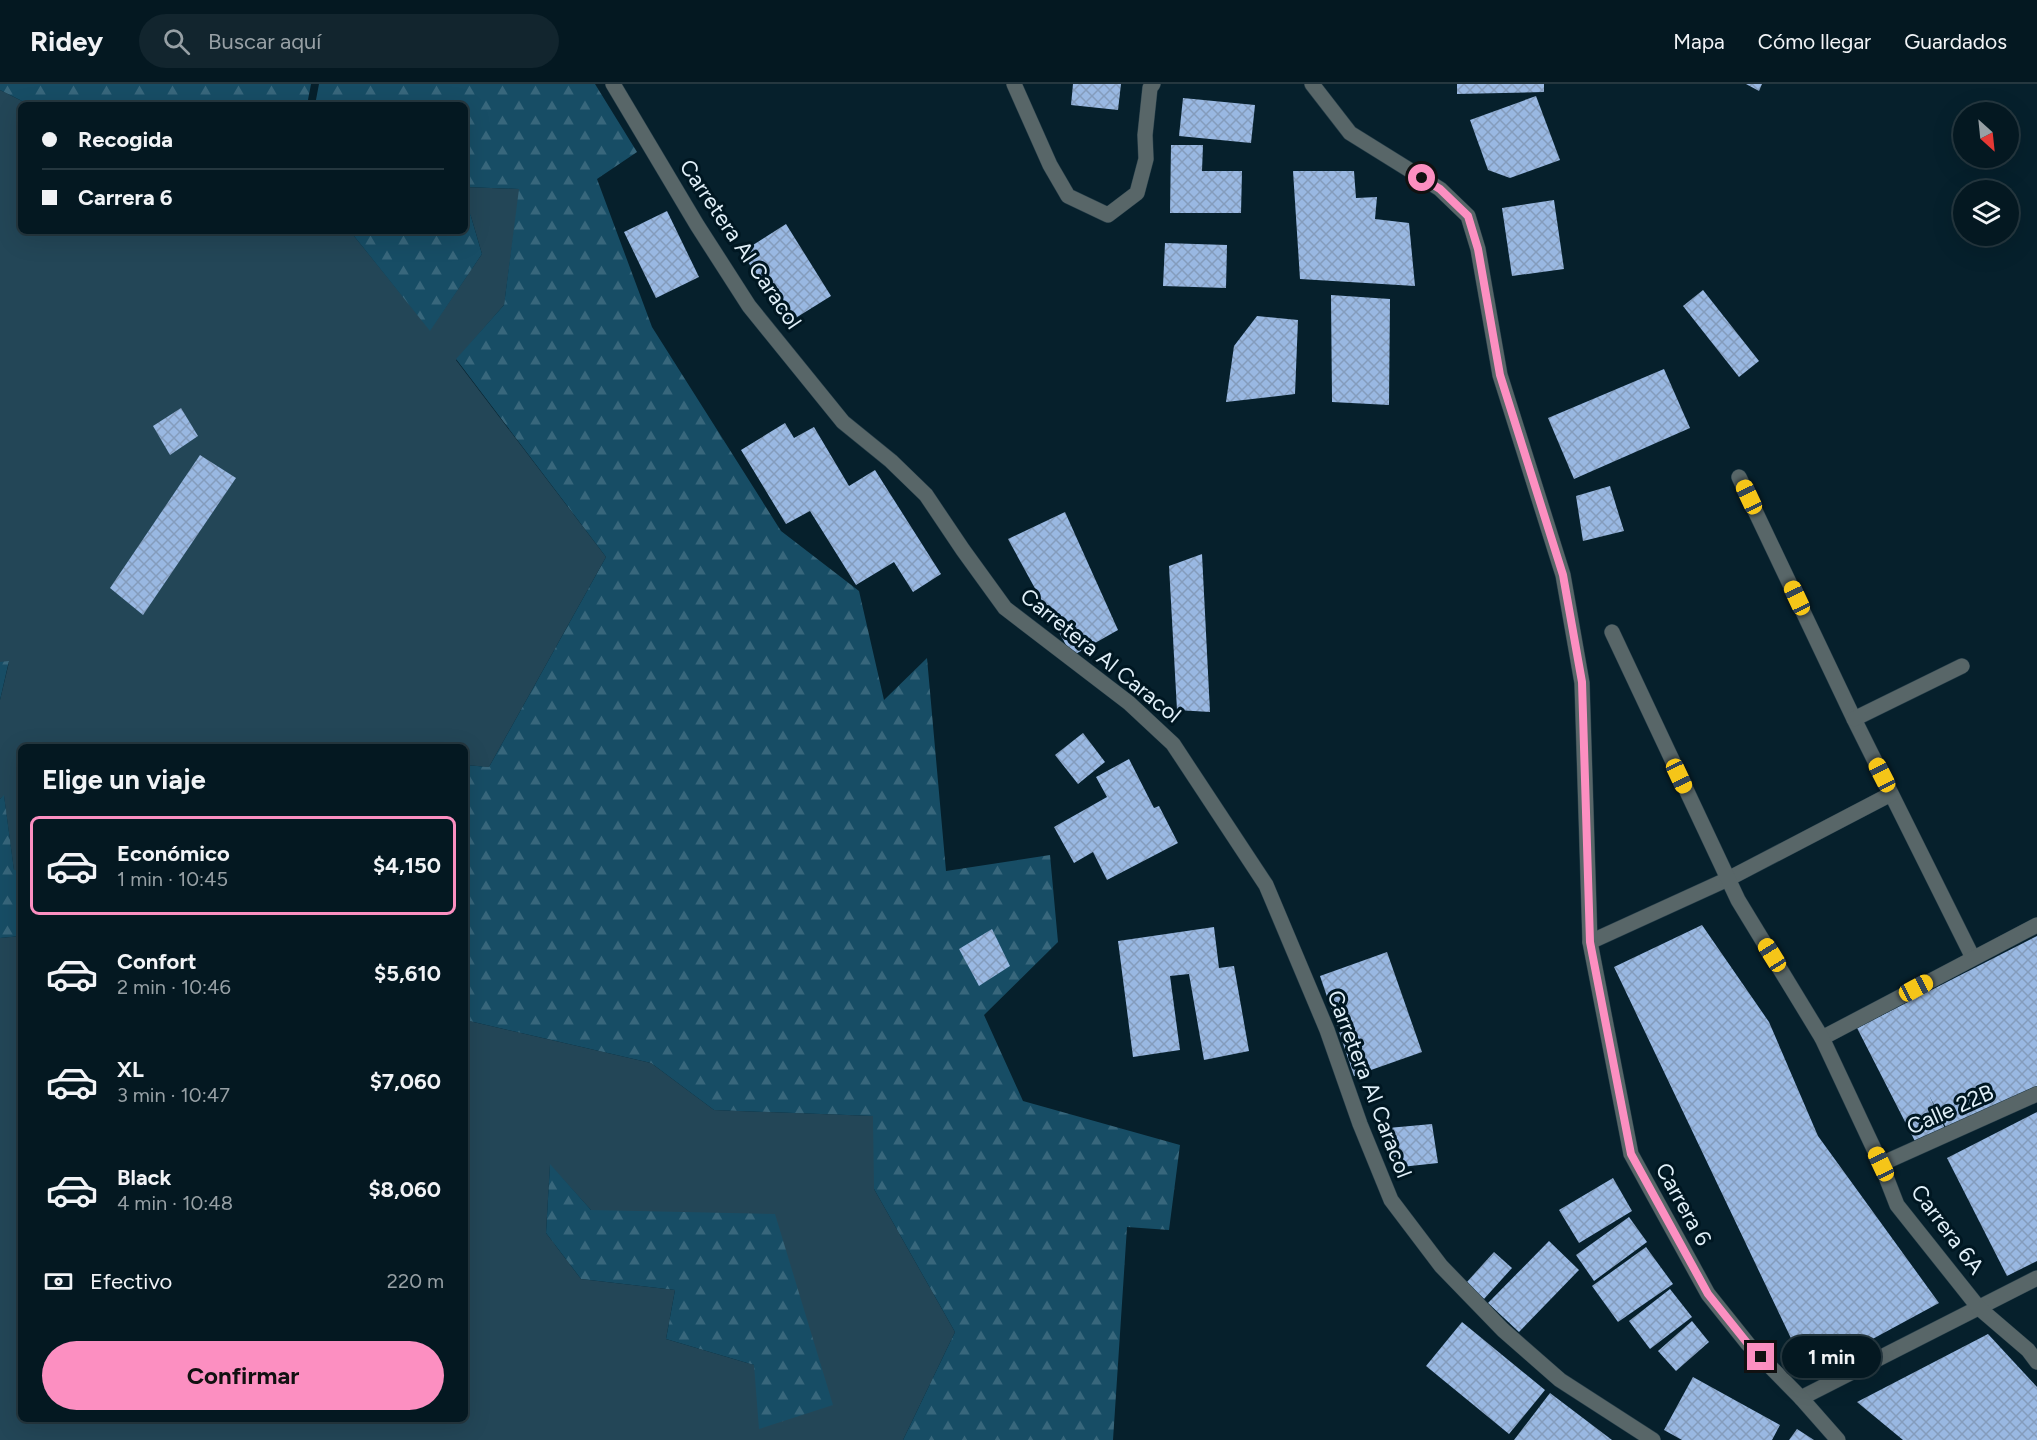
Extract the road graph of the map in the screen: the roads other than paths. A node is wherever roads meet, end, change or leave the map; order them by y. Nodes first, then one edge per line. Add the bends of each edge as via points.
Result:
1 (613, 84) edge
2 (1014, 84) edge
3 (1153, 84) edge
4 (1312, 84) edge
5 (1739, 477) dead end
6 (1612, 632) dead end
7 (1962, 666) dead end
8 (1854, 719) junction
9 (1891, 794) junction
10 (1728, 879) junction
11 (2037, 925) edge
12 (1590, 942) junction
13 (1973, 958) junction
14 (1822, 1038) junction
15 (2037, 1094) edge
16 (1881, 1164) junction
17 (2037, 1278) edge
18 (1979, 1308) junction
19 (2037, 1362) edge
20 (1801, 1398) junction
21 (1653, 1440) edge
22 (1838, 1440) edge

1 - 21 street, Carretera Al Caracol via 750,306 843,422 926,495 1005,608 1129,702 1173,744 1266,885 1328,1030 1391,1200 1434,1256 1503,1330 1560,1380
2 - 3 street via 1068,196 1108,215 1137,193 1146,159 1145,135
4 - 12 street, Carrera 6 via 1350,133 1440,189 1468,216 1478,249 1500,375 1563,575 1582,682
5 - 8 street
6 - 10 street, Carrera 6A
7 - 8 street
8 - 9 street
9 - 10 street
9 - 13 street
10 - 12 street
10 - 14 street, Carrera 6A
11 - 13 street
12 - 20 street, Carrera 6 via 1631,1154 1708,1294 1748,1344
13 - 14 street
14 - 16 street, Carrera 6A
15 - 16 street, Calle 22B
16 - 18 street, Carrera 6A via 1897,1205
17 - 18 street
18 - 19 street, Carrera 6A
18 - 20 street
20 - 22 street, Carrera 6

